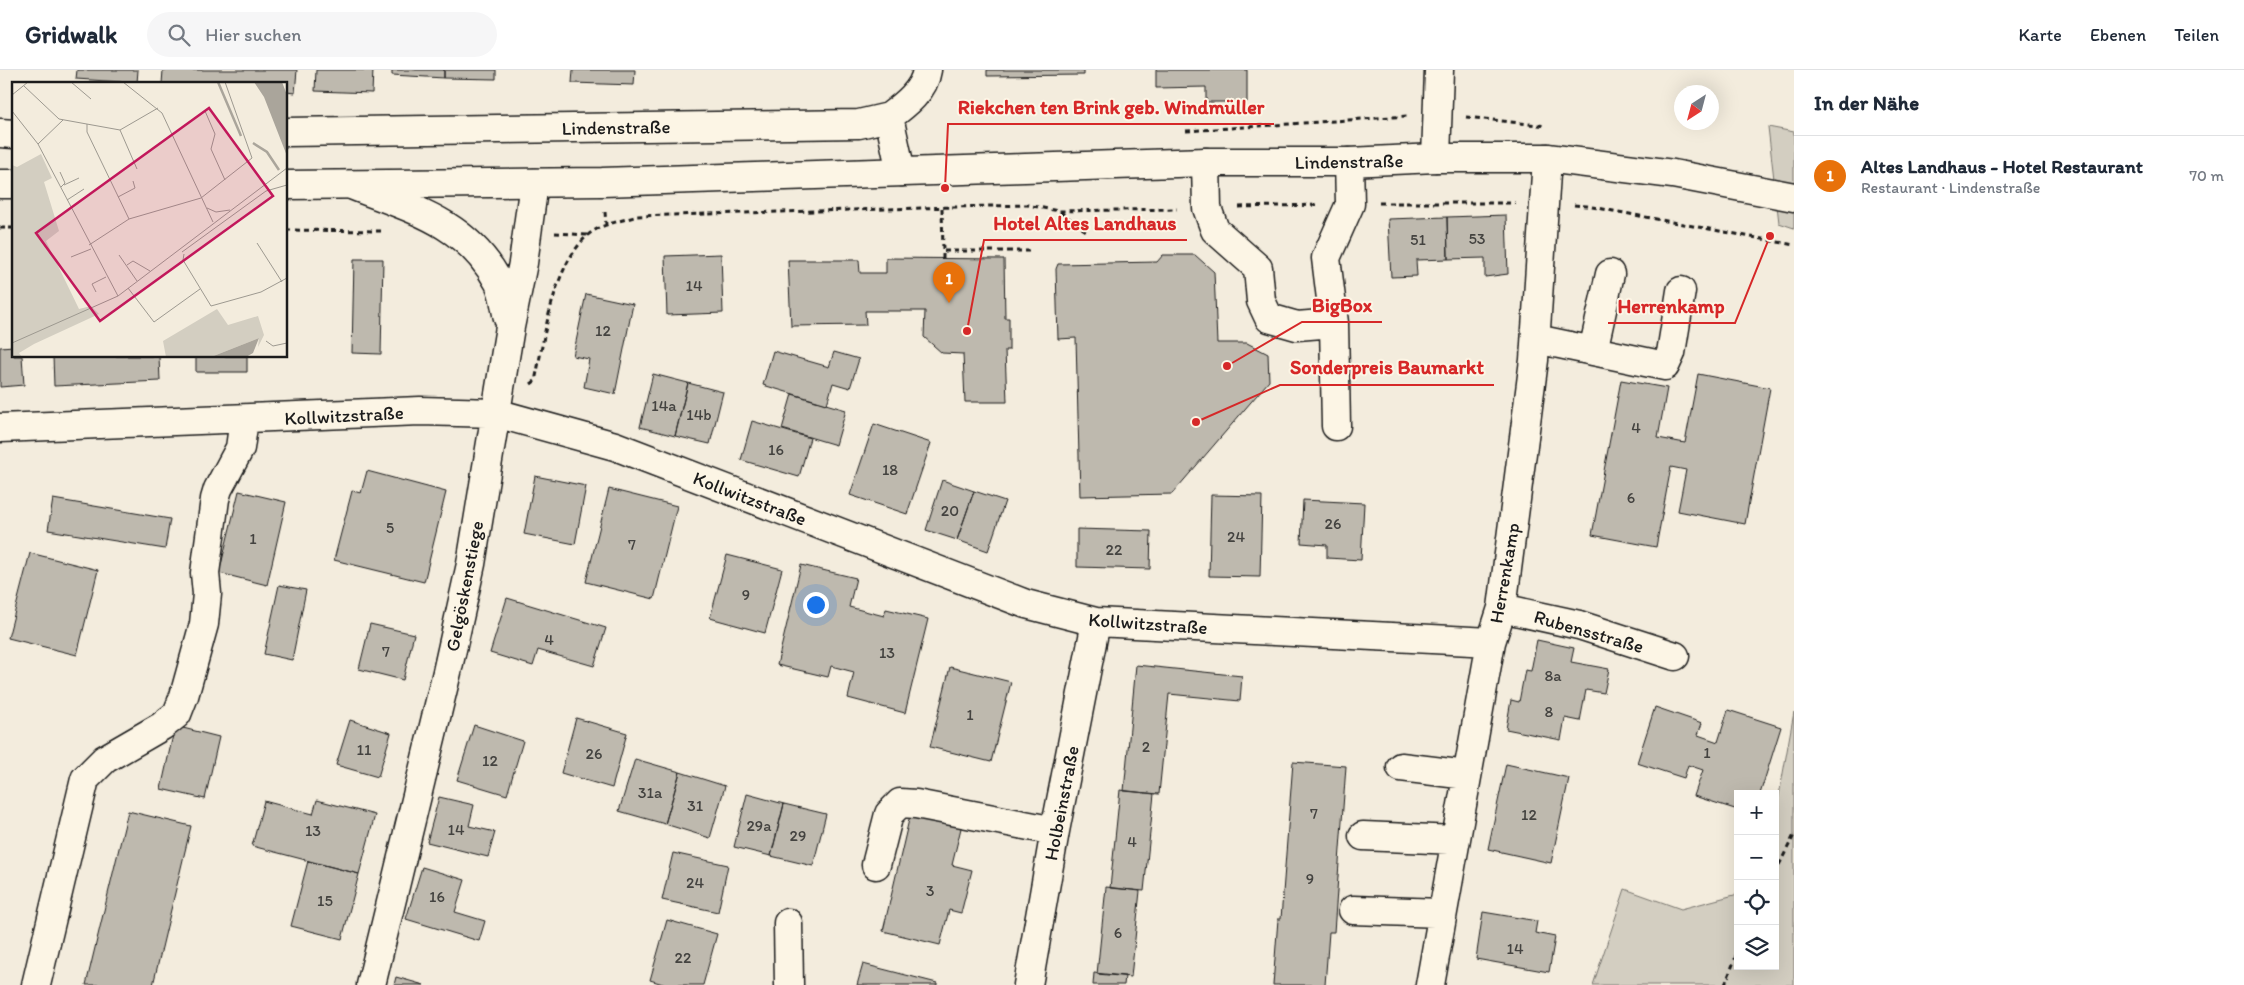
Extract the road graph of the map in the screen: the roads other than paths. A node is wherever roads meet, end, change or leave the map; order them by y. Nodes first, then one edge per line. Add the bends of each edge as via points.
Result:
1 (927, 70) edge
2 (1439, 70) edge
3 (889, 117) junction
4 (288, 132) edge
5 (1436, 158) junction
6 (1547, 158) junction
7 (1206, 162) junction
8 (1349, 162) junction
9 (901, 172) junction
10 (534, 183) junction
11 (288, 185) edge
12 (354, 186) junction
13 (1794, 197) edge
14 (1610, 274) dead end
15 (1681, 291) dead end
16 (1334, 323) junction
17 (510, 327) junction
18 (1536, 339) junction
19 (1593, 351) junction
20 (496, 413) junction
21 (244, 420) junction
22 (1336, 426) dead end
23 (0, 428) edge
24 (1502, 608) junction
25 (1096, 622) junction
26 (1492, 642) junction
27 (1674, 656) dead end
28 (1402, 767) dead end
29 (1467, 775) junction
30 (1055, 831) junction
31 (1363, 836) dead end
32 (1455, 840) junction
33 (876, 865) dead end
34 (1353, 910) dead end
35 (1442, 914) junction
36 (788, 924) dead end
37 (36, 985) edge
38 (370, 985) edge
39 (788, 985) edge
40 (1028, 985) edge
41 (1430, 985) edge

1 - 3 street via 912,100
2 - 5 street
3 - 4 street, Lindenstraße via 859,124
3 - 9 street
5 - 6 street, Lindenstraße
5 - 8 street, Lindenstraße
6 - 13 street, Lindenstraße via 1673,174
6 - 18 street, Herrenkamp
7 - 8 street, Lindenstraße
7 - 9 street, Lindenstraße
7 - 16 street via 1207,208 1215,230 1258,268 1261,301 1270,318 1297,326
8 - 16 street via 1350,204 1326,258
9 - 10 street, Lindenstraße
10 - 12 street, Lindenstraße
10 - 17 street, Gelgöskenstiege
11 - 12 street, Lindenstraße
12 - 17 street via 438,220 464,238 499,282
14 - 19 street
15 - 19 street via 1671,353 1664,366
16 - 22 street
17 - 20 street, Gelgöskenstiege
18 - 19 street
18 - 24 street, Herrenkamp
20 - 21 street, Kollwitzstraße via 420,411
20 - 25 street, Kollwitzstraße via 615,446 1026,604
20 - 38 street, Gelgöskenstiege via 467,582
21 - 23 street, Kollwitzstraße
21 - 37 street via 240,448 215,499 205,574 204,624 184,696 177,714 104,759 85,779
24 - 26 street, Herrenkamp
24 - 27 street, Rubensstraße via 1579,625
25 - 26 street, Kollwitzstraße
25 - 30 street, Holbeinstraße
26 - 29 street, Herrenkamp
28 - 29 street
29 - 32 street, Herrenkamp
30 - 33 street via 900,803 889,814
30 - 40 street, Holbeinstraße
31 - 32 street
32 - 35 street, Herrenkamp
34 - 35 street
35 - 41 street, Herrenkamp
36 - 39 street

